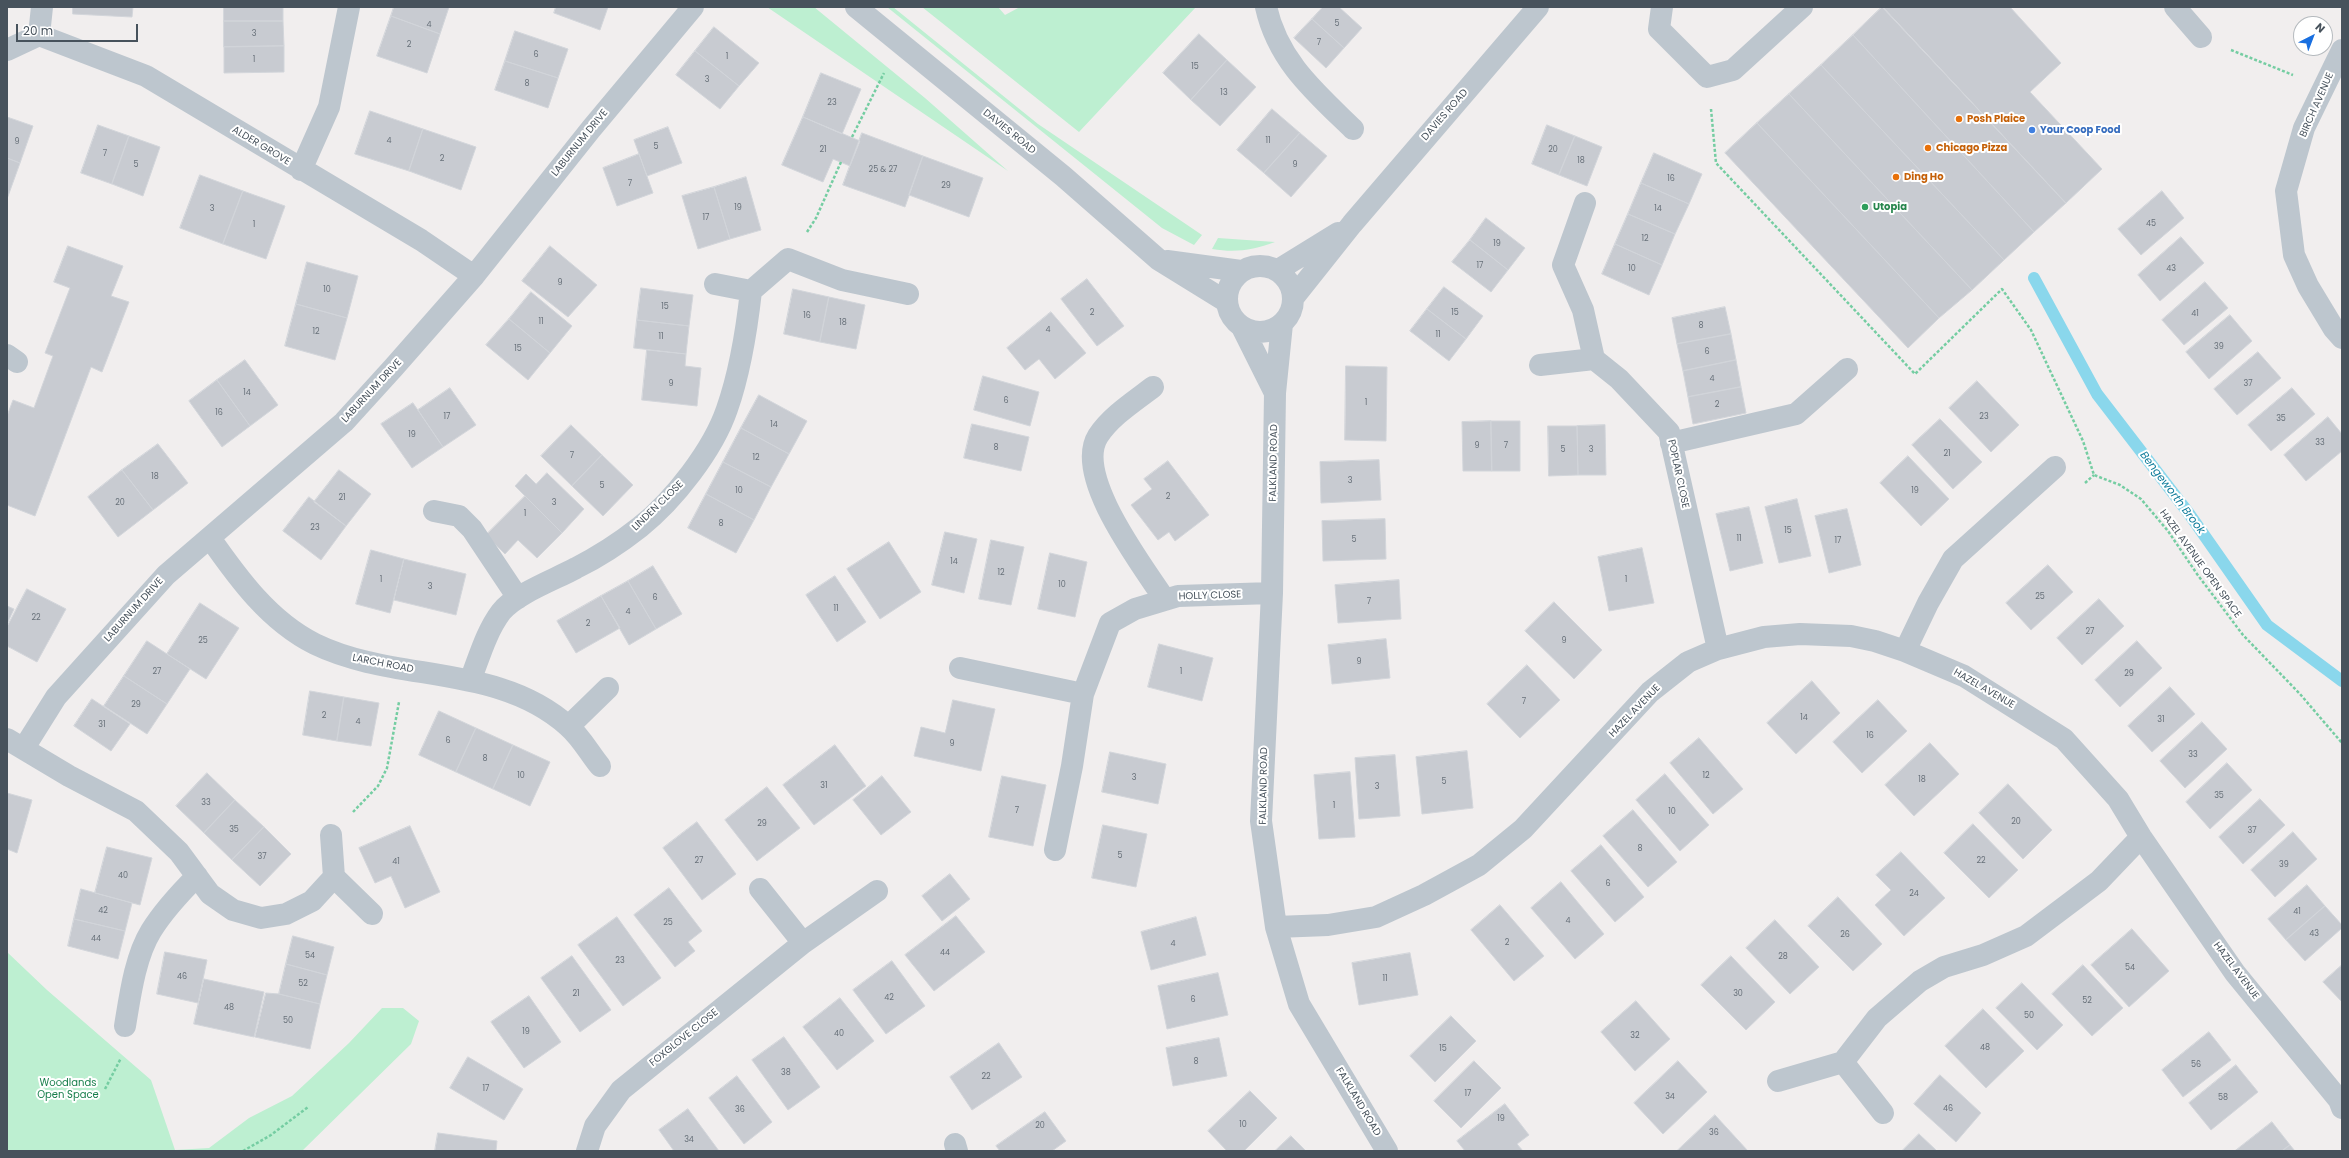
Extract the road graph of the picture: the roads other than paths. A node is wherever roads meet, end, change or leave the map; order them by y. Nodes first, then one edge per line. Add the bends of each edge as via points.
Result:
1 (42, 7) edge
2 (349, 7) edge
3 (693, 7) edge
4 (856, 7) edge
5 (1266, 7) edge
6 (1538, 7) edge
7 (1662, 7) edge
8 (1802, 7) edge
9 (2174, 7) edge
10 (39, 35) junction
11 (2201, 37) road end
12 (7, 50) edge
13 (2342, 50) edge
14 (1353, 129) dead end
15 (301, 170) junction
16 (1585, 203) dead end
17 (1352, 224) junction
18 (1160, 260) junction
19 (1278, 270) junction
20 (1241, 271) junction
21 (474, 276) junction
22 (715, 284) dead end
23 (752, 291) junction
24 (908, 294) dead end
25 (1294, 297) junction
26 (1227, 302) junction
27 (1282, 324) junction
28 (1242, 327) junction
29 (2342, 338) edge
30 (1594, 359) junction
31 (1540, 365) dead end
32 (1847, 369) dead end
33 (1153, 387) dead end
34 (1275, 393) junction
35 (1671, 443) junction
36 (2055, 467) dead end
37 (434, 511) dead end
38 (210, 538) junction
39 (1272, 593) junction
40 (518, 598) junction
41 (1165, 600) junction
42 (1718, 649) junction
43 (1905, 651) junction
44 (960, 668) dead end
45 (470, 681) junction
46 (608, 688) dead end
47 (1083, 694) junction
48 (569, 726) junction
49 (15, 744) edge
50 (600, 766) dead end
51 (332, 835) road end
52 (2140, 837) junction
53 (1055, 850) dead end
54 (197, 876) junction
55 (334, 877) junction
56 (760, 889) dead end
57 (877, 891) dead end
58 (372, 914) dead end
59 (1276, 927) junction
60 (803, 943) junction
61 (125, 1026) dead end
62 (1843, 1062) junction
63 (1778, 1081) dead end
64 (2341, 1102) edge
65 (1883, 1113) dead end
66 (587, 1151) edge
67 (1388, 1151) edge

1 - 10 street
2 - 15 street via 329,107
3 - 21 street, LABURNUM DRIVE via 590,129
4 - 18 street, DAVIES ROAD via 1063,176
5 - 14 street via 1287,60 1318,96
6 - 17 street, DAVIES ROAD
7 - 8 street via 1659,29 1707,77 1733,70
9 - 11 street
10 - 12 street
10 - 15 street, ALDER GROVE via 146,76
13 - 29 street, BIRCH AVENUE via 2304,128 2286,191 2294,255 2308,286
15 - 21 street, ALDER GROVE via 421,240
16 - 30 street via 1563,265 1583,310
17 - 19 street, DAVIES ROAD
17 - 25 street, DAVIES ROAD
18 - 20 street
18 - 26 street, DAVIES ROAD
19 - 20 street via 1260,265
19 - 25 street via 1292,286
20 - 26 street via 1233,279 1228,290
21 - 38 street, LABURNUM DRIVE via 344,422
22 - 23 street
23 - 24 street via 788,259 842,280
23 - 40 street, LINDEN CLOSE via 727,410 701,459 678,490 640,527 578,567
25 - 27 street, DAVIES ROAD via 1292,308
26 - 28 street via 1235,321
27 - 28 street via 1266,332 1250,331
27 - 34 street, FALKLAND ROAD
28 - 34 street, FALKLAND ROAD
30 - 31 street
30 - 35 street, POPLAR CLOSE via 1619,379 1669,432
32 - 35 street via 1796,414
33 - 41 street via 1114,418 1098,436 1094,470 1100,493 1109,512
34 - 39 street, FALKLAND ROAD
35 - 42 street, POPLAR CLOSE
36 - 43 street via 1953,559
37 - 40 street via 459,516 472,529
38 - 45 street, LARCH ROAD via 239,579 281,622 315,644 350,658
38 - 49 street, LABURNUM DRIVE via 166,575
39 - 41 street, HOLLY CLOSE via 1178,596
39 - 59 street, FALKLAND ROAD via 1261,821
40 - 45 street, LINDEN CLOSE via 502,610 492,627
41 - 47 street, HOLLY CLOSE via 1135,610 1110,623
42 - 43 street, HAZEL AVENUE via 1764,637 1800,634 1851,636
42 - 59 street, HAZEL AVENUE via 1688,662 1650,692 1523,828 1479,865 1424,896 1376,916 1328,925
43 - 52 street, HAZEL AVENUE via 1964,676 2064,739 2118,799
44 - 47 street
45 - 48 street, LARCH ROAD via 516,694
46 - 48 street
47 - 53 street, HOLLY CLOSE
48 - 50 street, LARCH ROAD
49 - 54 street, LABURNUM DRIVE via 136,811 179,852
51 - 55 street
52 - 62 street via 2099,880 2026,936 1983,955 1944,967 1920,980 1877,1018
52 - 64 street, HAZEL AVENUE via 2235,973
54 - 55 street, LABURNUM DRIVE via 210,894 233,910 260,918 286,914 312,901
54 - 61 street via 170,903 150,932 134,975
55 - 58 street
56 - 60 street
57 - 60 street, FOXGLOVE CLOSE
59 - 67 street, FALKLAND ROAD via 1298,1004
60 - 66 street, FOXGLOVE CLOSE via 621,1090 594,1126
62 - 63 street
62 - 65 street

